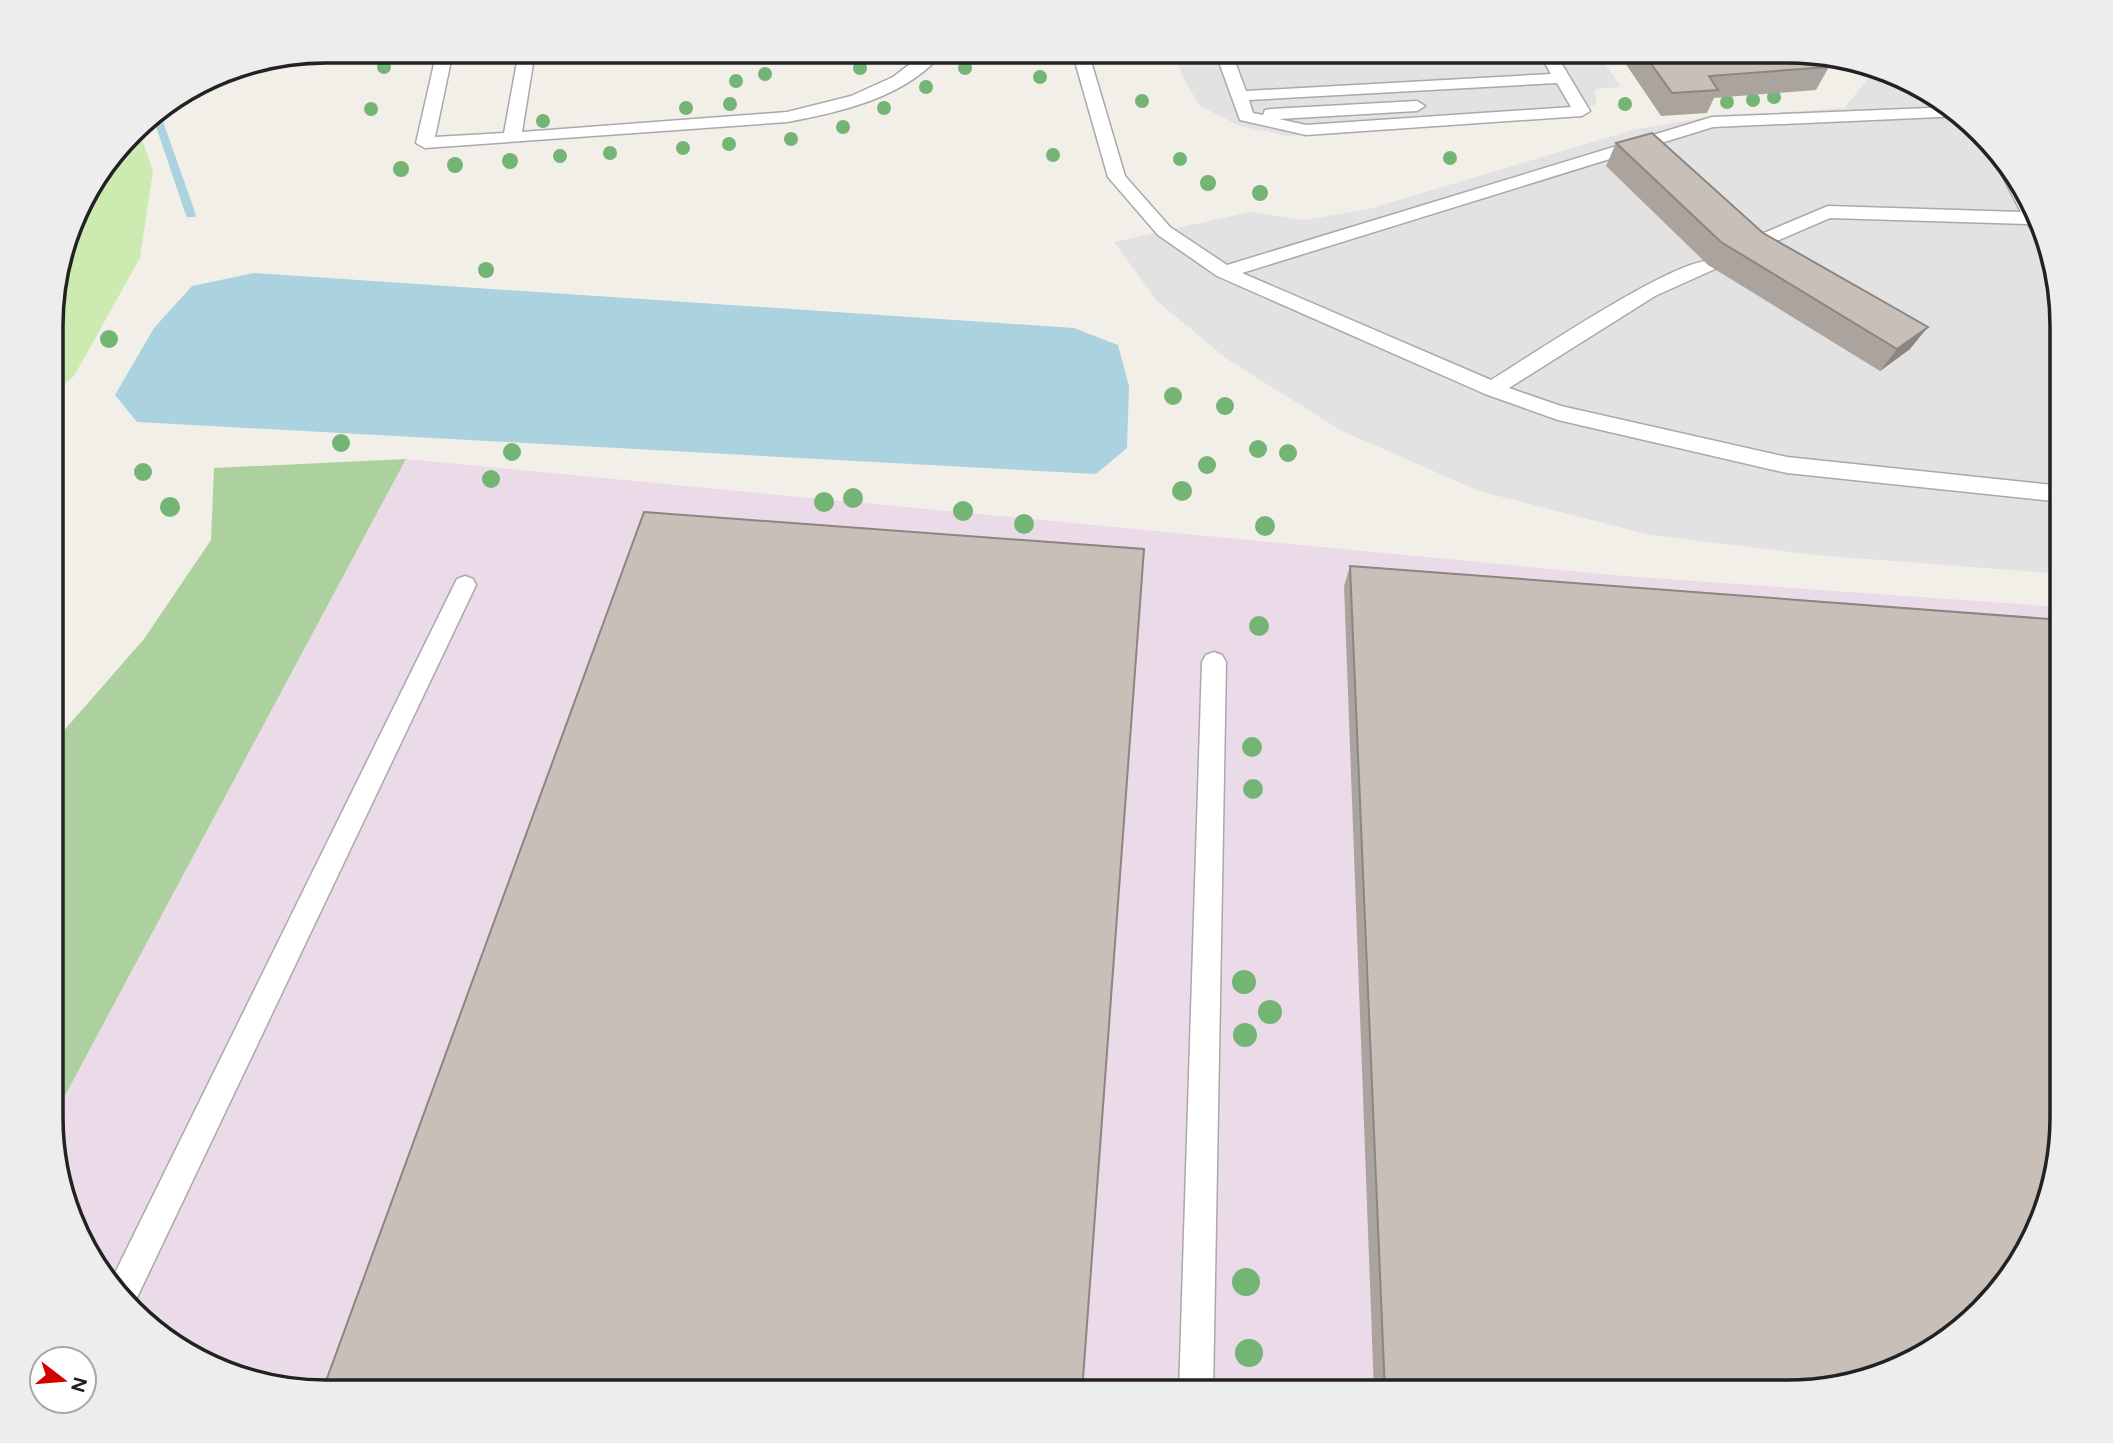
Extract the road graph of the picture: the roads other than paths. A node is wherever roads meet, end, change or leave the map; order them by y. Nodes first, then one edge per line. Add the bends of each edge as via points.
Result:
1 (442, 63) edge
2 (525, 63) edge
3 (922, 63) edge
4 (1084, 63) edge
5 (1227, 63) edge
6 (1553, 63) edge
7 (1562, 78) junction
8 (1239, 96) junction
9 (1941, 113) edge
10 (512, 138) junction
11 (2027, 220) edge
12 (1742, 249) edge
13 (1708, 265) edge
14 (1224, 272) junction
15 (1492, 389) junction
16 (2050, 493) edge
17 (464, 585) dead end
18 (1214, 662) dead end
19 (125, 1287) edge
20 (1196, 1380) edge

1 - 10 lane via 425,144
2 - 10 lane
3 - 10 lane via 881,90 806,115
4 - 14 lane via 1117,177 1164,231
5 - 8 lane
6 - 7 lane
7 - 8 lane
7 - 8 lane via 1578,103 1306,130 1246,116
9 - 14 lane via 1712,122
11 - 12 lane via 1828,212
13 - 15 lane via 1648,292
14 - 15 lane
15 - 16 lane via 1558,413 1787,465
17 - 19 lane
18 - 20 lane

